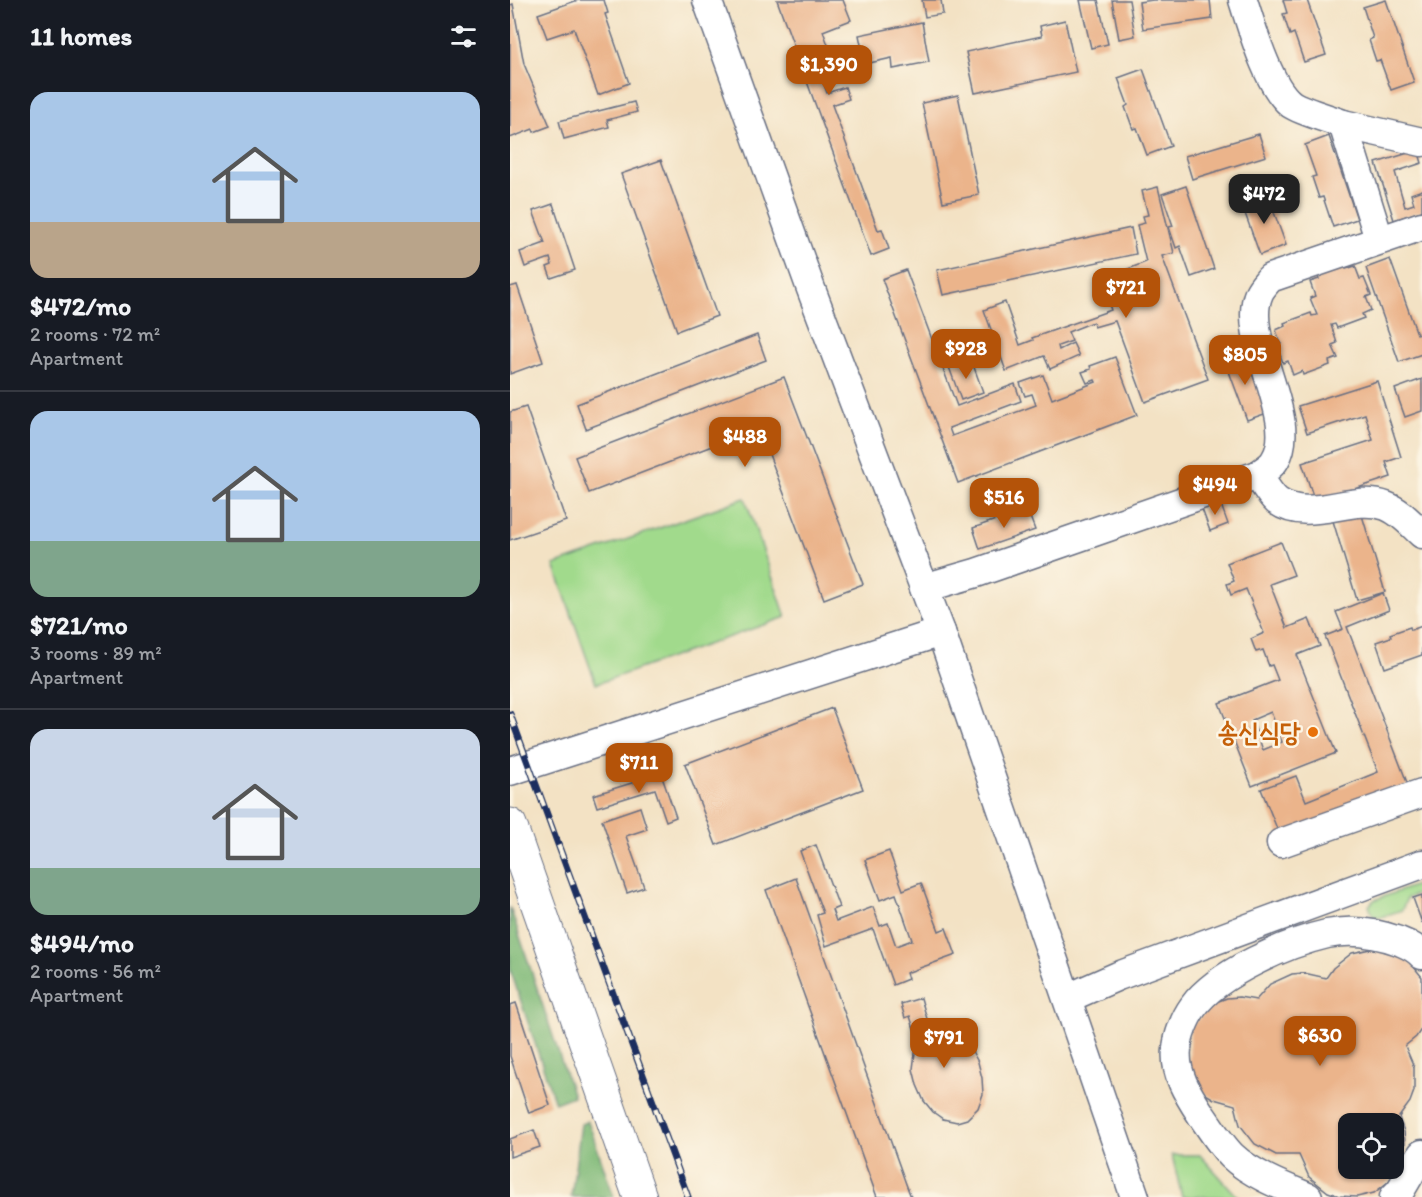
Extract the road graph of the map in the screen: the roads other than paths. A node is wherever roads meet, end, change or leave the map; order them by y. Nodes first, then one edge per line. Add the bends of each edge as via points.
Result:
1 (707, 0) edge
2 (1243, 0) edge
3 (1343, 124) junction
4 (1422, 142) edge
5 (1422, 226) edge
6 (1379, 239) junction
7 (1258, 475) junction
8 (1422, 534) edge
9 (924, 588) junction
10 (941, 632) junction
11 (510, 771) edge
12 (1422, 793) edge
13 (510, 825) edge
14 (1281, 843) dead end
15 (1422, 864) edge
16 (517, 867) edge
17 (1279, 917) junction
18 (1286, 948) junction
19 (1422, 955) edge
20 (1068, 998) junction
21 (1422, 1154) edge
22 (640, 1197) edge
23 (1135, 1197) edge
24 (1308, 1197) edge
25 (1394, 1197) edge

1 - 9 street
2 - 3 street via 1276,88 1292,105
3 - 4 street
3 - 6 street
5 - 6 street
6 - 7 street via 1270,278 1258,292 1255,320 1280,421 1281,444 1275,461
7 - 8 street via 1276,500 1296,509 1364,502 1386,506
7 - 9 street
9 - 10 street
10 - 11 street
10 - 20 street
12 - 14 street
13 - 16 main road
15 - 17 street
16 - 22 main road
17 - 18 street
17 - 20 street
18 - 19 street via 1328,934 1360,932 1391,938 1416,948
18 - 24 street via 1244,966 1212,987 1193,1007 1177,1050 1179,1075 1189,1097 1233,1156 1272,1182
20 - 23 street
21 - 25 street

